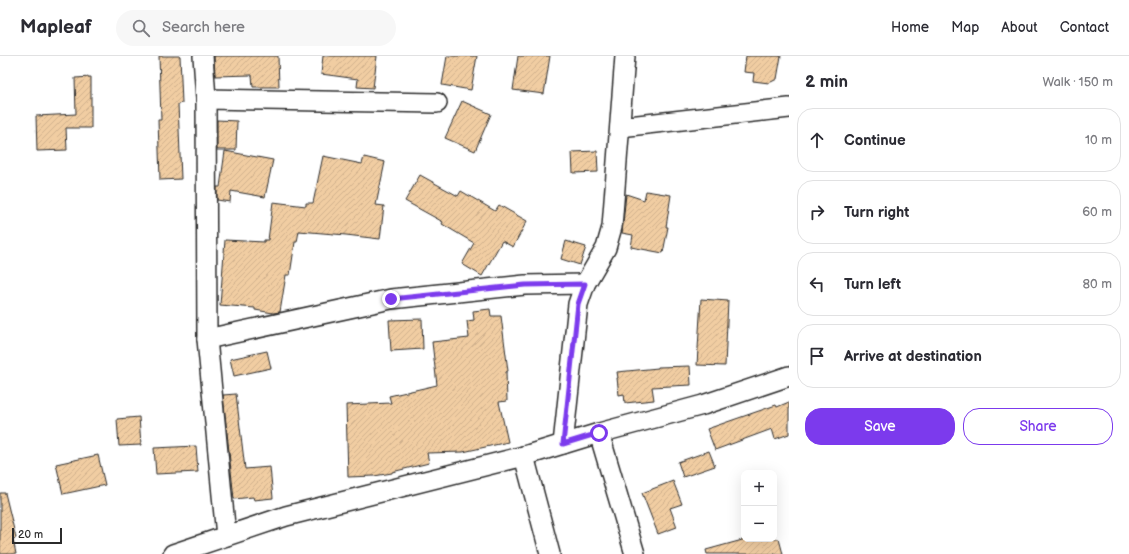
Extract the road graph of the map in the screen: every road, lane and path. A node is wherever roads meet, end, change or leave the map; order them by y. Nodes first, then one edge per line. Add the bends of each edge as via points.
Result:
1 (203, 56) edge
2 (625, 56) edge
3 (206, 99) junction
4 (437, 103) dead end
5 (789, 108) edge
6 (620, 128) junction
7 (585, 284) junction
8 (207, 339) junction
9 (789, 376) edge
10 (599, 433) junction
11 (563, 444) junction
12 (524, 456) junction
13 (226, 536) junction
14 (174, 554) edge
15 (550, 554) edge
16 (634, 554) edge

1 - 3 street
2 - 6 street
3 - 4 street
3 - 8 street
5 - 6 street
6 - 7 street via 612,227 606,248
7 - 8 street via 525,285 391,299
7 - 11 street via 578,304
8 - 13 street
9 - 10 street via 703,405
10 - 11 street
10 - 16 street
11 - 12 street
12 - 13 street via 286,516
12 - 15 street
13 - 14 street

